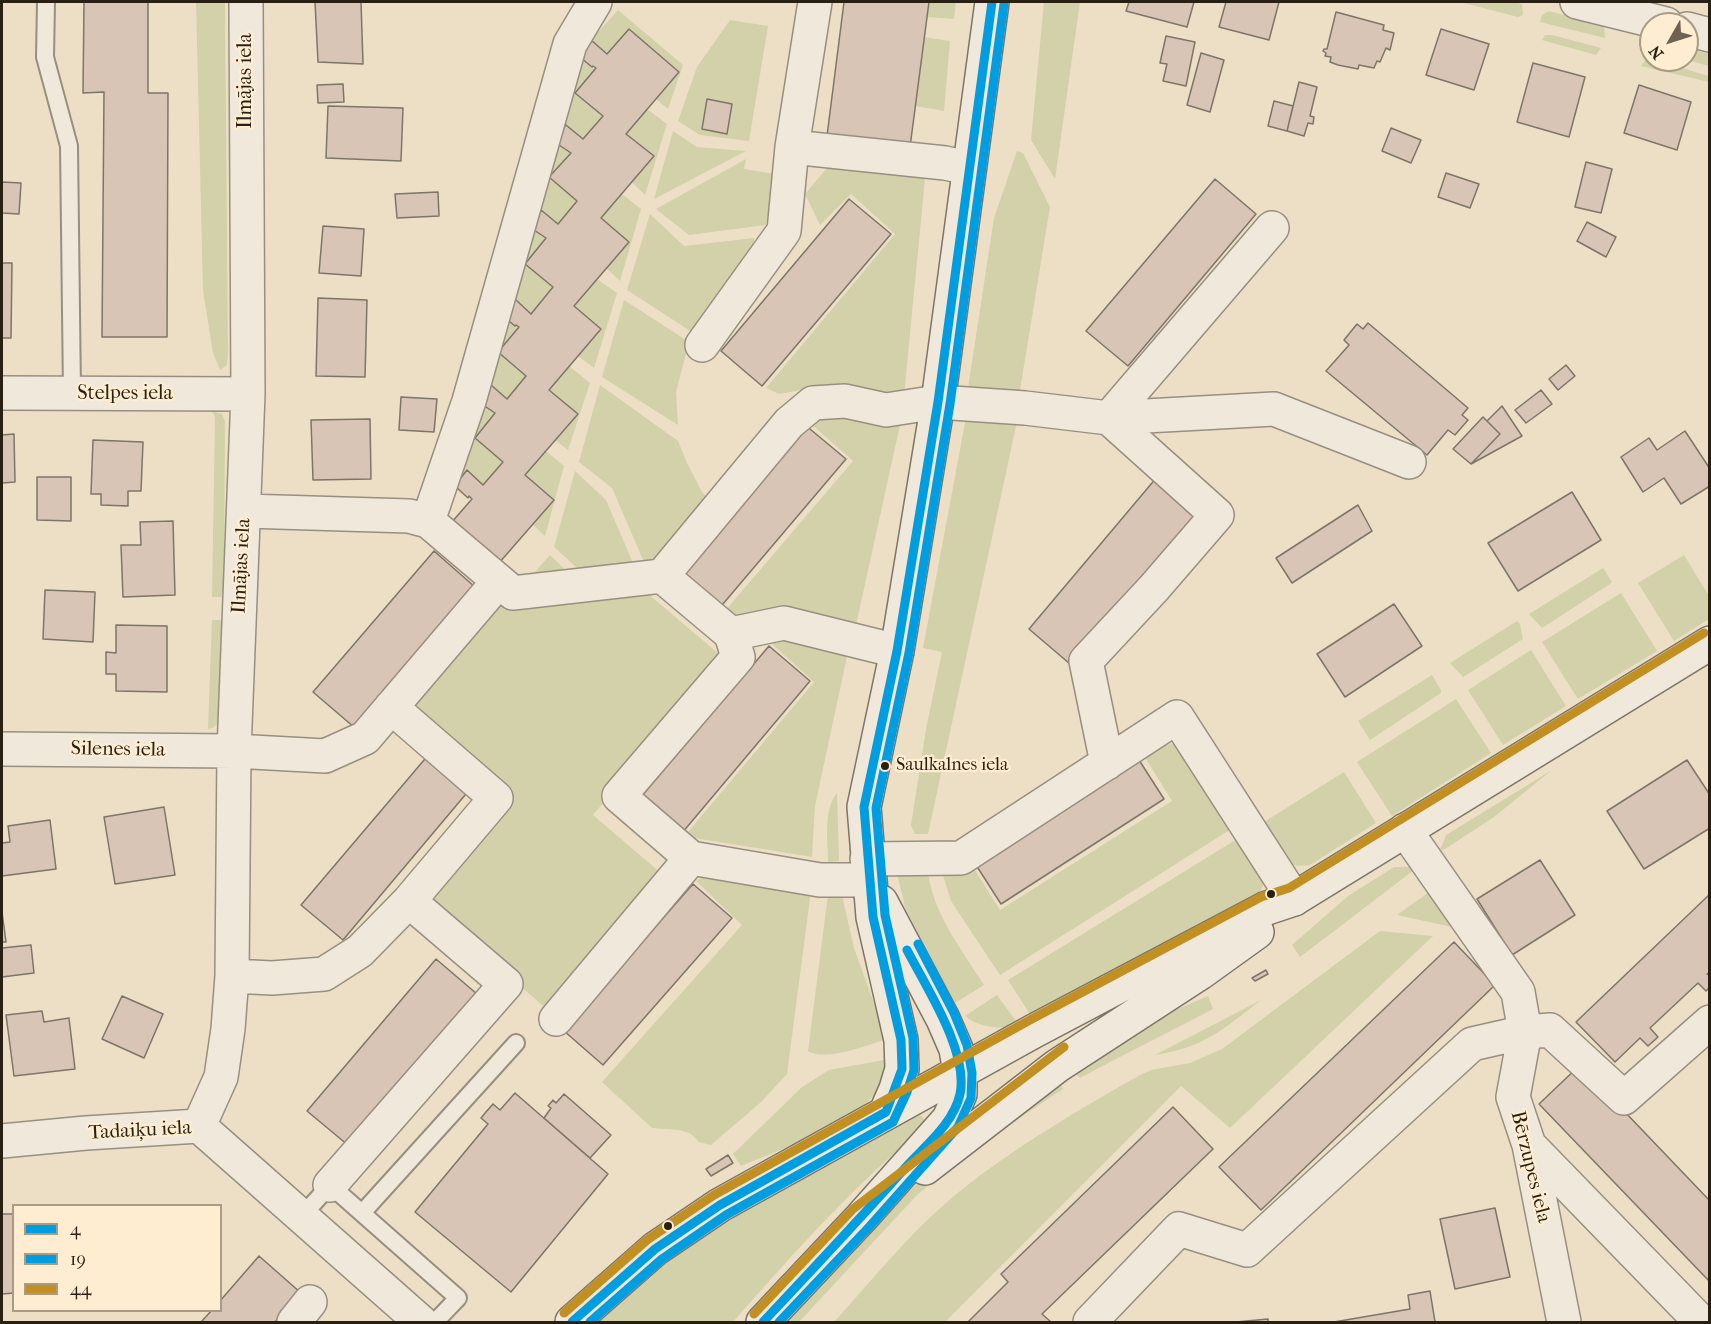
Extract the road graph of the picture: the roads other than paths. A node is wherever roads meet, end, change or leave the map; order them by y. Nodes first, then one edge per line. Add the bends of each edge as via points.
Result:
1 (46, 2) edge
2 (246, 2) edge
3 (595, 2) edge
4 (815, 2) edge
5 (992, 2) edge
6 (1577, 2) edge
7 (1639, 17) edge
8 (792, 147) junction
9 (969, 168) junction
10 (1272, 228) dead end
11 (702, 345) dead end
12 (2, 393) edge
13 (72, 393) junction
14 (248, 394) junction
15 (938, 402) junction
16 (1109, 418) junction
17 (1409, 462) dead end
18 (244, 511) junction
19 (428, 521) junction
20 (662, 576) junction
21 (498, 582) junction
22 (731, 634) junction
23 (1710, 643) edge
24 (897, 651) junction
25 (391, 707) junction
26 (2, 749) edge
27 (234, 751) junction
28 (1107, 763) junction
29 (1405, 830) junction
30 (691, 858) junction
31 (868, 869) junction
32 (1294, 899) junction
33 (409, 901) junction
34 (232, 975) junction
35 (556, 1019) dead end
36 (1710, 1022) edge
37 (1524, 1032) junction
38 (516, 1043) dead end
39 (960, 1074) junction
40 (886, 1112) junction
41 (199, 1126) junction
42 (2, 1141) edge
43 (1529, 1145) junction
44 (330, 1185) junction
45 (362, 1213) junction
46 (302, 1216) junction
47 (861, 1218) junction
48 (421, 1323) edge
49 (435, 1323) edge
50 (572, 1323) edge
51 (763, 1323) edge
52 (1090, 1323) edge
53 (1564, 1323) edge
54 (1701, 1323) edge

1 - 13 lane via 45,57 69,146
2 - 14 street, Ilmājas iela
3 - 19 street via 570,44 469,401
4 - 8 street
5 - 9 street
6 - 7 street
8 - 9 street
8 - 11 street via 784,231
9 - 15 street
10 - 16 street
12 - 13 street, Stelpes iela
13 - 14 street, Stelpes iela
14 - 18 street, Ilmājas iela
15 - 16 street
15 - 20 street via 886,410 845,401 813,403 789,423
15 - 24 street
16 - 17 street via 1274,410
16 - 28 street via 1217,515 1086,661
18 - 19 street via 409,516
18 - 27 street, Ilmājas iela
19 - 21 street
20 - 21 street via 513,593
20 - 22 street
21 - 25 street, Silenes iela
22 - 24 street via 784,623
22 - 30 street via 738,657 619,796
23 - 29 street
24 - 31 street via 864,807
25 - 27 street, Silenes iela via 365,738 325,756
25 - 33 street via 496,798
26 - 27 street, Silenes iela
27 - 34 street, Ilmājas iela
28 - 31 street via 961,858
28 - 32 street via 1177,717
29 - 32 street
29 - 37 street, Bērzupes iela via 1518,992
30 - 31 street via 820,880
30 - 35 street
31 - 39 street via 943,1018 956,1049
31 - 40 street via 873,917 901,1040 902,1069
32 - 39 street via 1267,908
32 - 47 street via 1209,967 1057,1066
33 - 34 street via 360,951 324,974 272,978
33 - 44 street via 506,984
34 - 41 street, Ilmājas iela via 220,1077
36 - 37 street via 1624,1098 1550,1030
37 - 43 street, Bērzupes iela via 1513,1097
37 - 52 street via 1472,1044 1247,1250 1179,1229
38 - 45 lane
39 - 40 street
39 - 47 street via 960,1094 949,1119
40 - 50 street via 720,1205 655,1249
41 - 42 street, Tadaiķu iela
41 - 46 street, Tadaiķu iela
43 - 53 street, Bērzupes iela
43 - 54 street
44 - 45 lane
44 - 46 lane
45 - 49 lane via 458,1299
46 - 48 street, Tadaiķu iela
47 - 51 street

